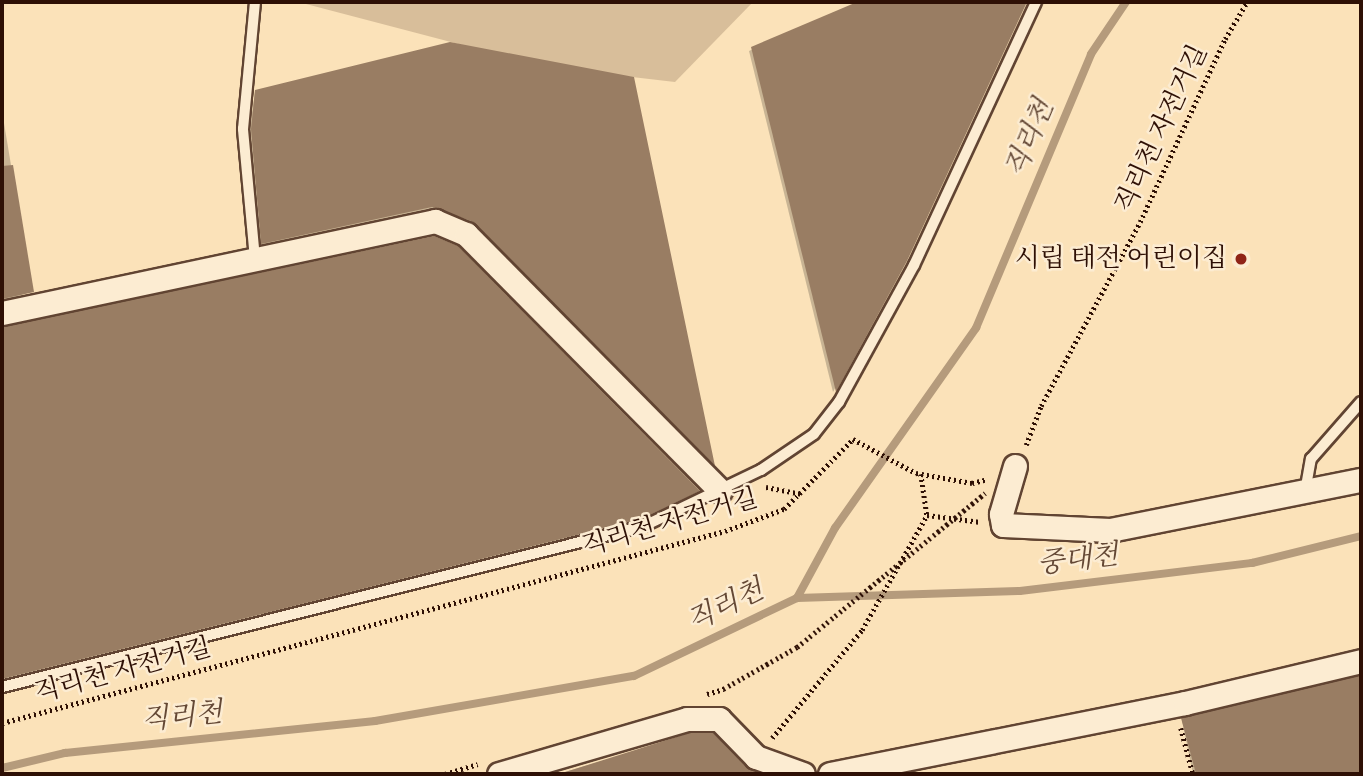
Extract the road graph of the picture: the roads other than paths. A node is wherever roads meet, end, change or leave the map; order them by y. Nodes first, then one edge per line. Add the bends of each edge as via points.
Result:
1 (255, 2) edge
2 (1036, 2) edge
3 (255, 259) junction
4 (2, 313) edge
5 (1361, 402) edge
6 (1015, 467) road end
7 (1361, 480) edge
8 (720, 491) junction
9 (1305, 492) junction
10 (1361, 661) edge
11 (2, 687) edge
12 (499, 774) edge
13 (803, 774) edge
14 (830, 774) edge

1 - 3 lane via 243,129
2 - 8 lane via 914,265 839,402 814,434
3 - 4 street
3 - 8 street via 435,221 466,234
5 - 9 lane via 1311,459
6 - 9 street via 1001,514 1003,525 1110,530
7 - 9 street
8 - 11 lane via 644,526
10 - 14 street via 1175,705
12 - 13 street via 687,719 719,719 756,757

